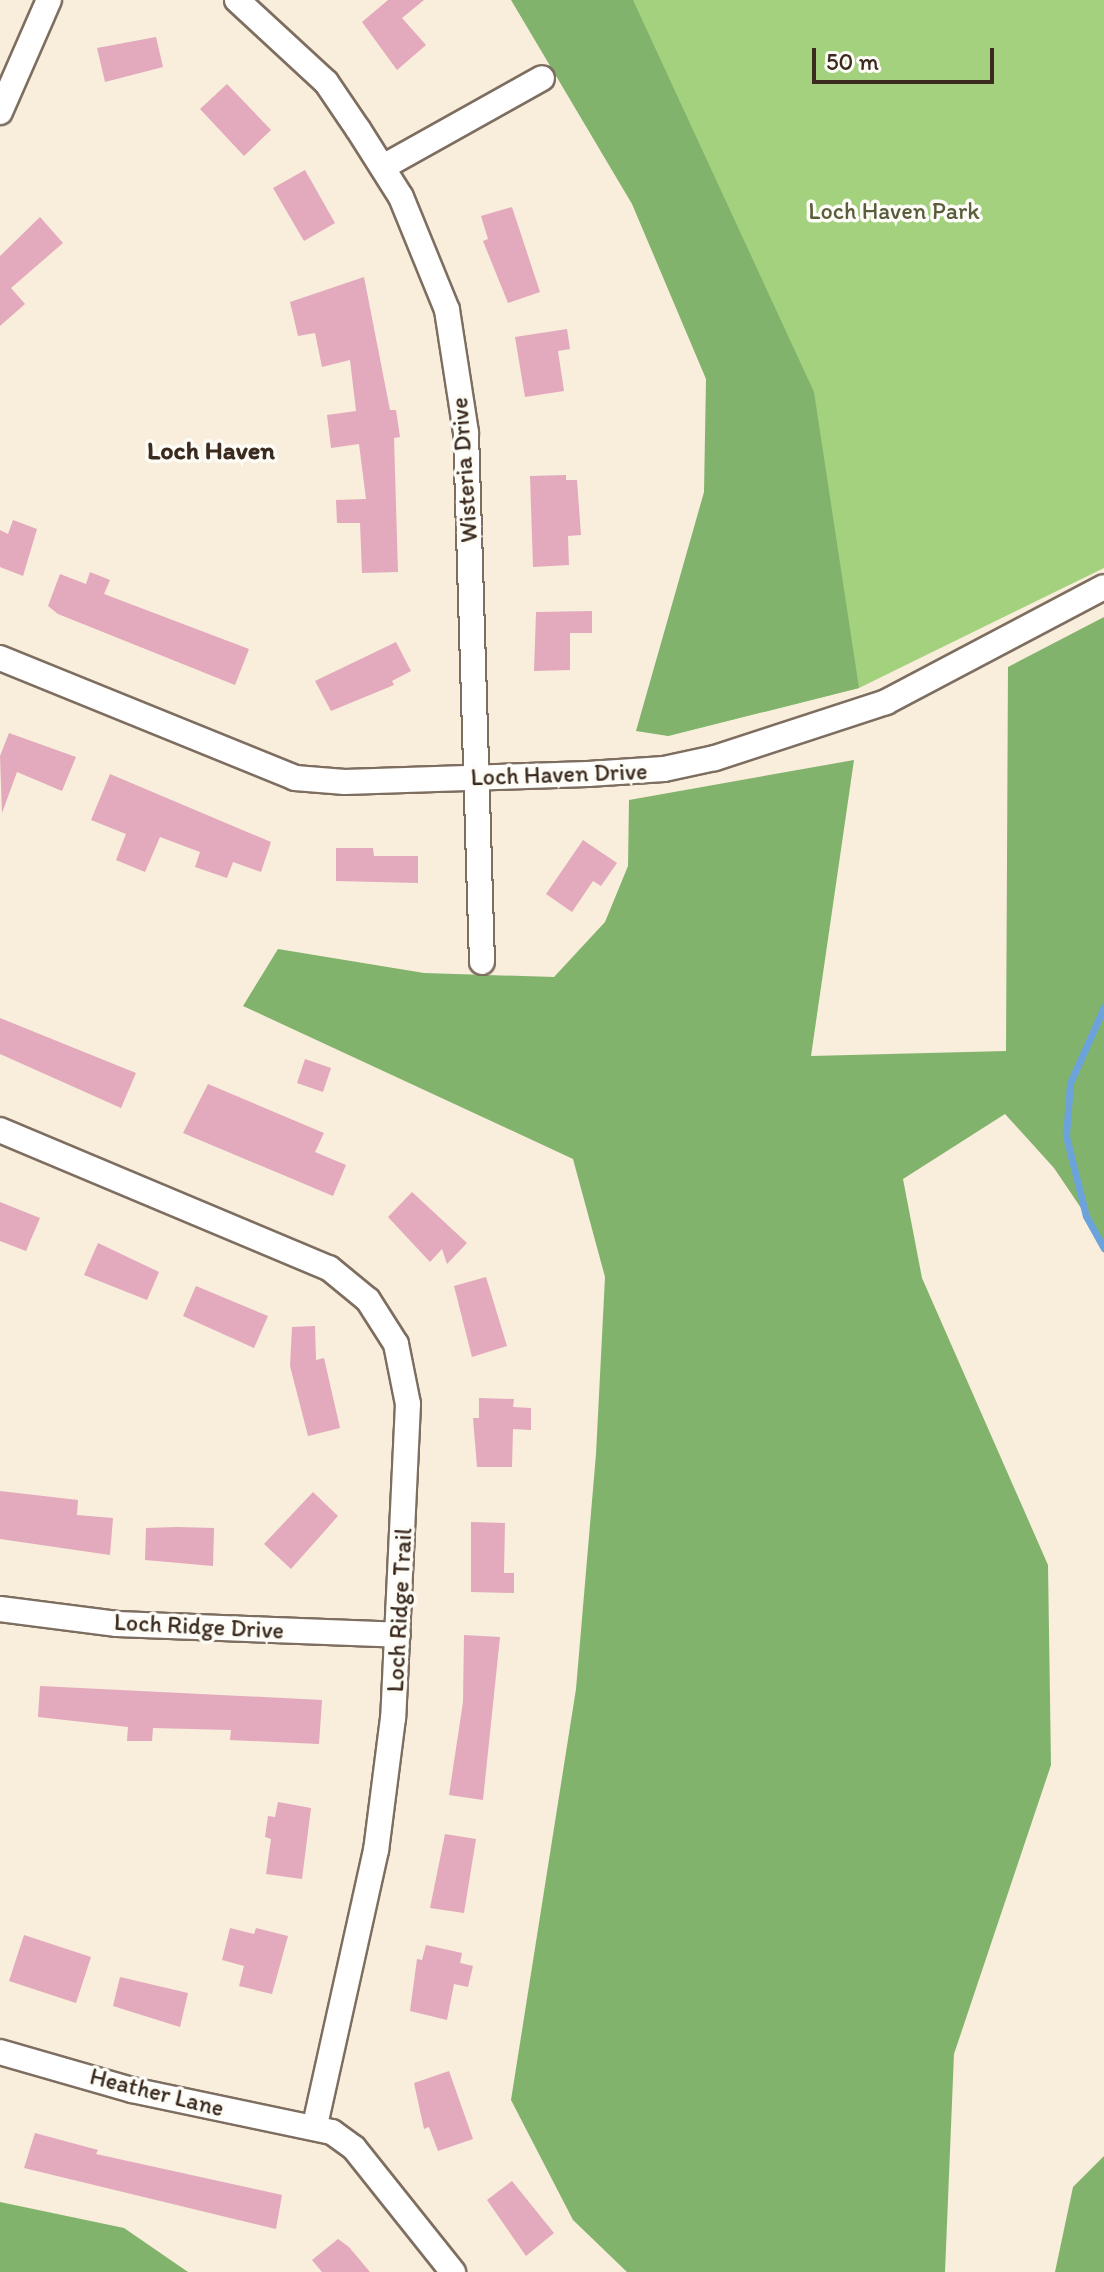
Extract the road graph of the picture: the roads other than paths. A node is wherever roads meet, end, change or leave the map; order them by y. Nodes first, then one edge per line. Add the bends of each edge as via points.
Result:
1 (49, 0) edge
2 (237, 0) edge
3 (542, 78) dead end
4 (0, 112) edge
5 (383, 167) junction
6 (1104, 587) edge
7 (0, 658) edge
8 (475, 777) junction
9 (482, 962) dead end
10 (0, 1130) edge
11 (0, 1609) edge
12 (398, 1635) junction
13 (0, 2052) edge
14 (315, 2126) junction
15 (453, 2272) edge

1 - 4 street
2 - 5 street, Wisteria Drive via 326,82
3 - 5 street
5 - 8 street, Wisteria Drive via 447,310 466,433
6 - 8 street, Loch Haven Drive via 886,702 715,758 664,769
7 - 8 street, Loch Haven Drive via 295,778 345,782
8 - 9 street, Wisteria Drive
10 - 12 street, Loch Ridge Trail via 307,1257 368,1300 396,1344 408,1404
11 - 12 street, Loch Ridge Drive via 117,1624
12 - 14 street, Loch Ridge Trail via 376,1850
13 - 14 street, Heather Lane via 132,2090
14 - 15 street via 354,2148

